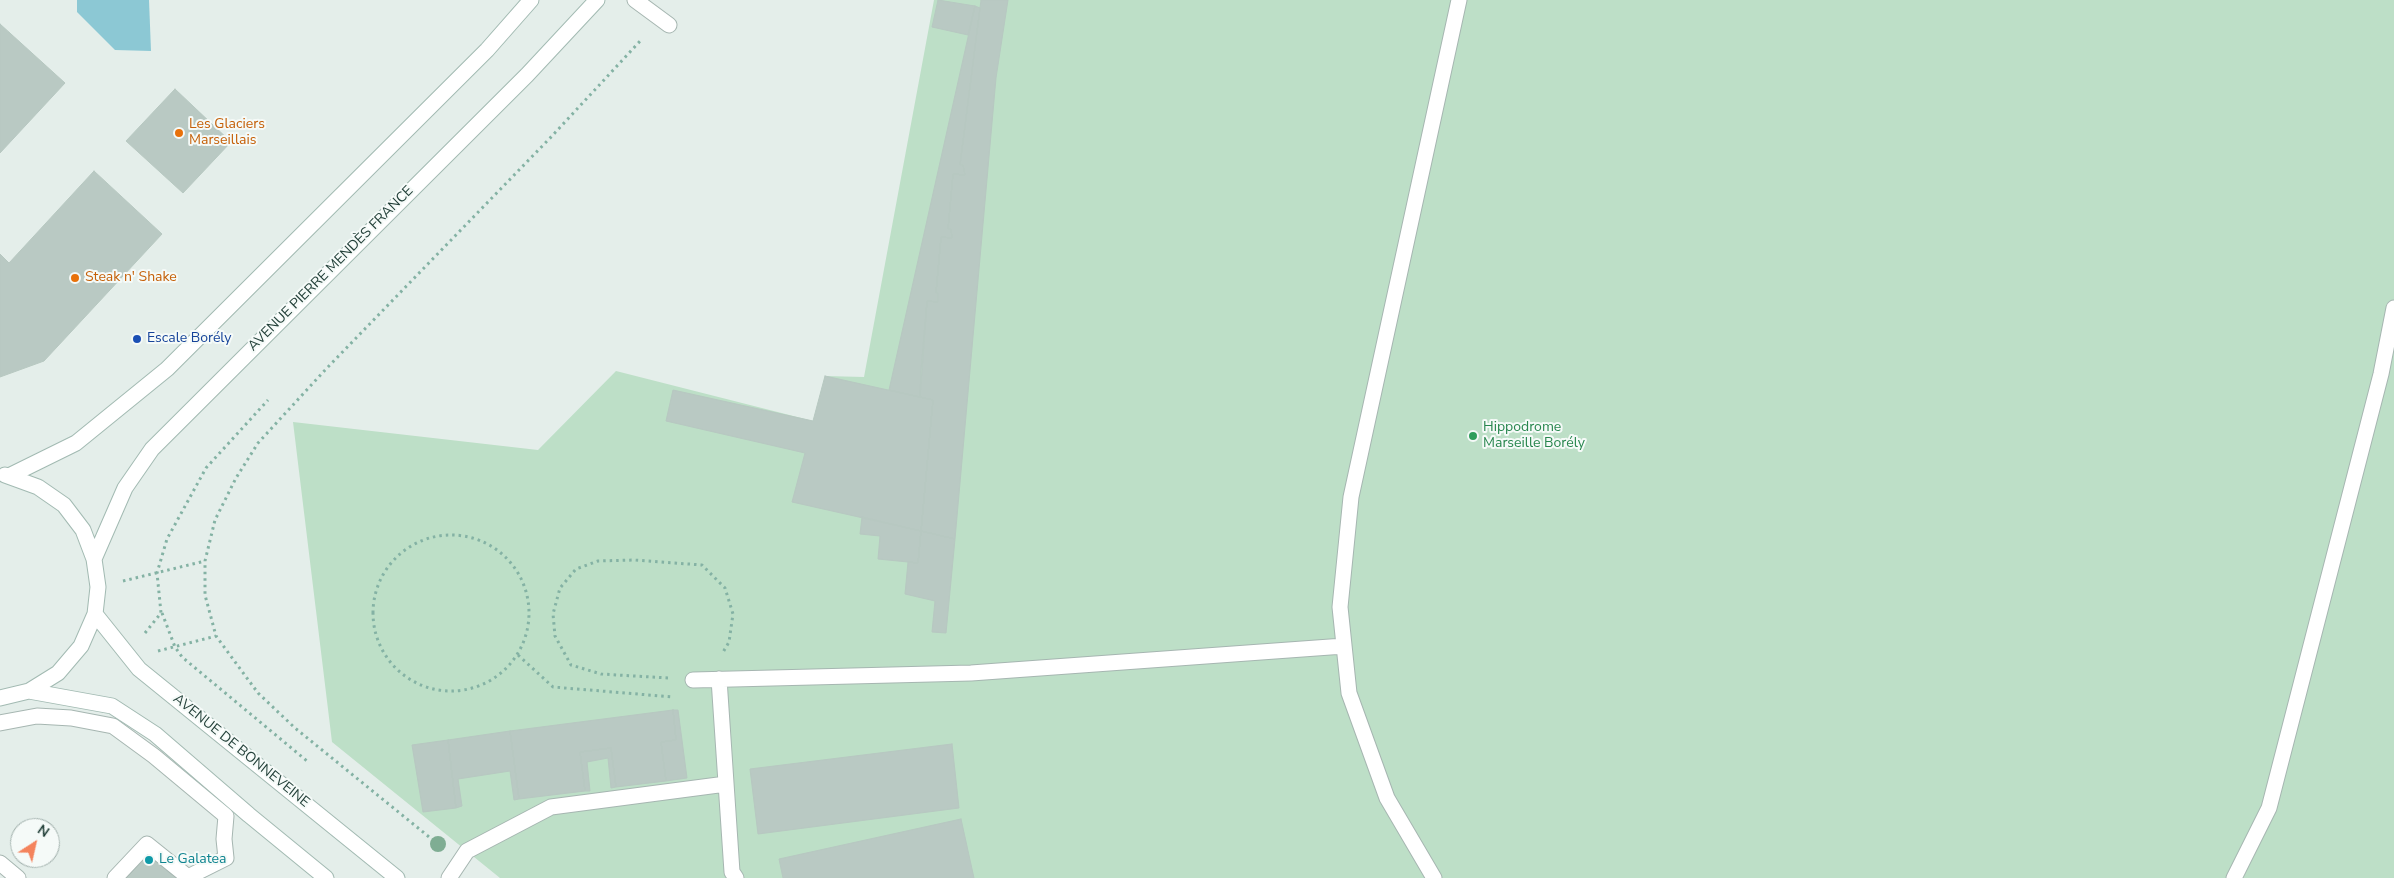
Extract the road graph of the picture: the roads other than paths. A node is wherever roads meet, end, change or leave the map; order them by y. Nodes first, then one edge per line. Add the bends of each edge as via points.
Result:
1 (531, 0) edge
2 (597, 0) edge
3 (635, 0) edge
4 (1459, 0) edge
5 (669, 25) dead end
6 (2394, 308) edge
7 (5, 475) edge
8 (94, 559) junction
9 (95, 614) junction
10 (1344, 646) junction
11 (719, 679) junction
12 (693, 680) road end
13 (29, 691) junction
14 (0, 698) edge
15 (0, 723) edge
16 (726, 784) junction
17 (0, 863) edge
18 (18, 878) edge
19 (115, 878) edge
20 (326, 878) edge
21 (397, 878) edge
22 (449, 878) edge
23 (736, 878) edge
24 (1434, 878) edge
25 (2234, 878) edge

1 - 7 street via 467,69 167,369 76,444
2 - 8 street, AVENUE PIERRE MENDÈS FRANCE via 527,75 152,450 126,488
3 - 5 street
4 - 10 street via 1351,497 1340,607
6 - 25 street via 2381,374 2269,808
7 - 8 street via 38,487 64,505 83,530
8 - 9 street via 98,587
9 - 13 street via 81,646 58,673
9 - 21 street, AVENUE DE BONNEVEINE via 139,669
10 - 11 street via 971,673
10 - 24 street via 1349,693 1387,798
11 - 12 street
11 - 16 street
13 - 14 street
13 - 20 street via 112,706 155,734
15 - 19 street via 46,717 72,718 112,726 226,816 226,858 188,877 147,844
16 - 22 street via 551,808 467,851
16 - 23 street via 732,872
17 - 18 street

